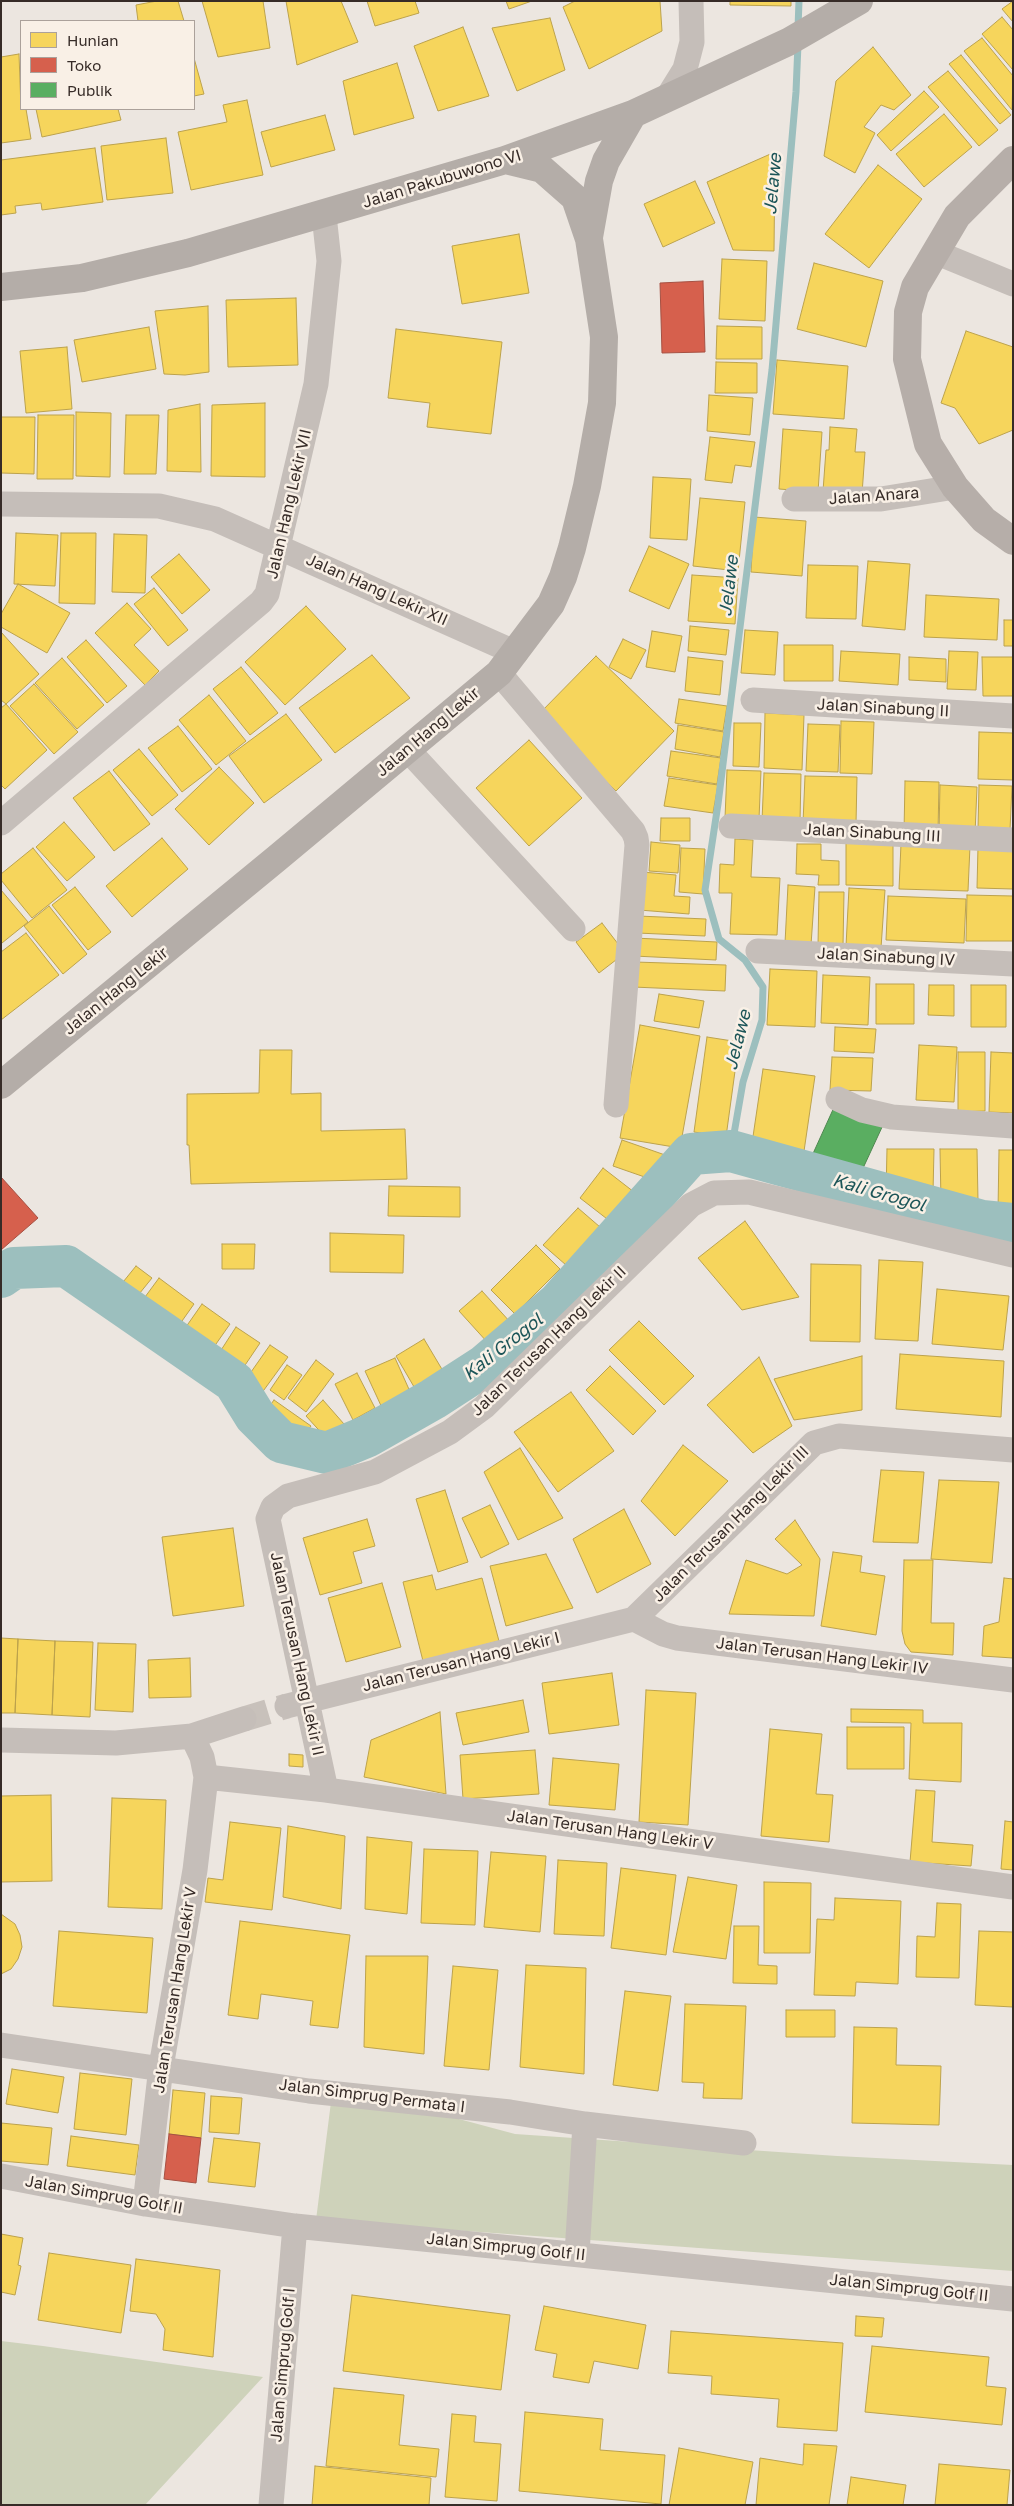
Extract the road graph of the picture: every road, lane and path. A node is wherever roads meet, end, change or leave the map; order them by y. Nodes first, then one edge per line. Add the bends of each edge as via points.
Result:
1 (691, 1) edge
2 (859, 1) edge
3 (667, 98) junction
4 (633, 114) junction
5 (505, 160) junction
6 (1013, 160) edge
7 (324, 215) junction
8 (589, 239) junction
9 (935, 252) junction
10 (1013, 284) edge
11 (1, 286) edge
12 (955, 488) junction
13 (794, 499) dead end
14 (1, 504) edge
15 (1013, 541) edge
16 (280, 546) junction
17 (516, 653) junction
18 (499, 673) junction
19 (753, 700) dead end
20 (1013, 716) edge
21 (408, 749) junction
22 (1, 823) edge
23 (731, 826) dead end
24 (1013, 840) edge
25 (573, 929) dead end
26 (758, 951) dead end
27 (1013, 964) edge
28 (1, 1085) edge
29 (838, 1099) dead end
30 (616, 1105) dead end
31 (1013, 1126) edge
32 (1013, 1255) edge
33 (1013, 1450) edge
34 (634, 1619) junction
35 (1013, 1680) edge
36 (297, 1703) junction
37 (244, 1719) tunnel mouth
38 (192, 1736) junction
39 (1, 1740) edge
40 (206, 1777) junction
41 (326, 1790) junction
42 (1013, 1887) edge
43 (1, 2045) edge
44 (160, 2067) junction
45 (585, 2124) junction
46 (744, 2143) dead end
47 (1, 2176) edge
48 (145, 2204) junction
49 (295, 2226) junction
50 (577, 2254) junction
51 (1013, 2298) edge
52 (270, 2505) edge

1 - 3 street via 692,42 685,69
2 - 3 main road, Jalan Pakubuwono VI via 788,42
3 - 4 main road, Jalan Pakubuwono VI
4 - 5 main road, Jalan Pakubuwono VI
4 - 8 main road, Jalan Hang Lekir via 606,161 599,181
5 - 7 main road, Jalan Pakubuwono VI
5 - 8 main road, Jalan Hang Lekir via 542,170 556,181 574,198
6 - 9 street via 957,216
7 - 11 main road, Jalan Pakubuwono VI via 188,253 82,278
7 - 16 street, Jalan Hang Lekir VII via 328,261 316,384
8 - 17 main road, Jalan Hang Lekir via 604,337 602,403 587,486 563,577 551,604
9 - 10 street
9 - 12 street via 916,287 908,312 907,359 928,444
12 - 13 street, Jalan Anara via 881,499
12 - 15 street via 984,520
14 - 16 street, Jalan Hang Lekir XII via 159,506 215,519
16 - 17 street, Jalan Hang Lekir XII
16 - 22 street, Jalan Hang Lekir VII via 270,585 261,602
17 - 18 main road, Jalan Hang Lekir
18 - 21 main road, Jalan Hang Lekir
18 - 30 street via 633,832 638,845
19 - 20 street, Jalan Sinabung II
21 - 25 street
21 - 28 main road, Jalan Hang Lekir
23 - 24 street, Jalan Sinabung III
26 - 27 street, Jalan Sinabung IV
29 - 31 street via 862,1110 892,1117
32 - 36 street, Jalan Terusan Hang Lekir II via 749,1192 714,1193 691,1205 484,1407 450,1432 375,1472 288,1496 273,1506 268,1518
33 - 34 street, Jalan Terusan Hang Lekir III via 839,1436 814,1443
34 - 35 street, Jalan Terusan Hang Lekir IV via 677,1638
34 - 36 street, Jalan Terusan Hang Lekir I
36 - 41 street, Jalan Terusan Hang Lekir II
37 - 38 street
38 - 39 street via 116,1743
38 - 40 street, Jalan Terusan Hang Lekir V via 202,1757
40 - 41 street, Jalan Terusan Hang Lekir V
40 - 44 street, Jalan Terusan Hang Lekir V via 195,1870
41 - 42 street, Jalan Terusan Hang Lekir V
43 - 44 street, Jalan Simprug Permata I
44 - 45 street, Jalan Simprug Permata I via 309,2091 510,2112
44 - 48 street, Jalan Terusan Hang Lekir V
45 - 46 street, Jalan Simprug Permata I
45 - 50 street
47 - 48 street, Jalan Simprug Golf II
48 - 49 street, Jalan Simprug Golf II
49 - 50 street, Jalan Simprug Golf II
49 - 52 street, Jalan Simprug Golf I
50 - 51 street, Jalan Simprug Golf II

